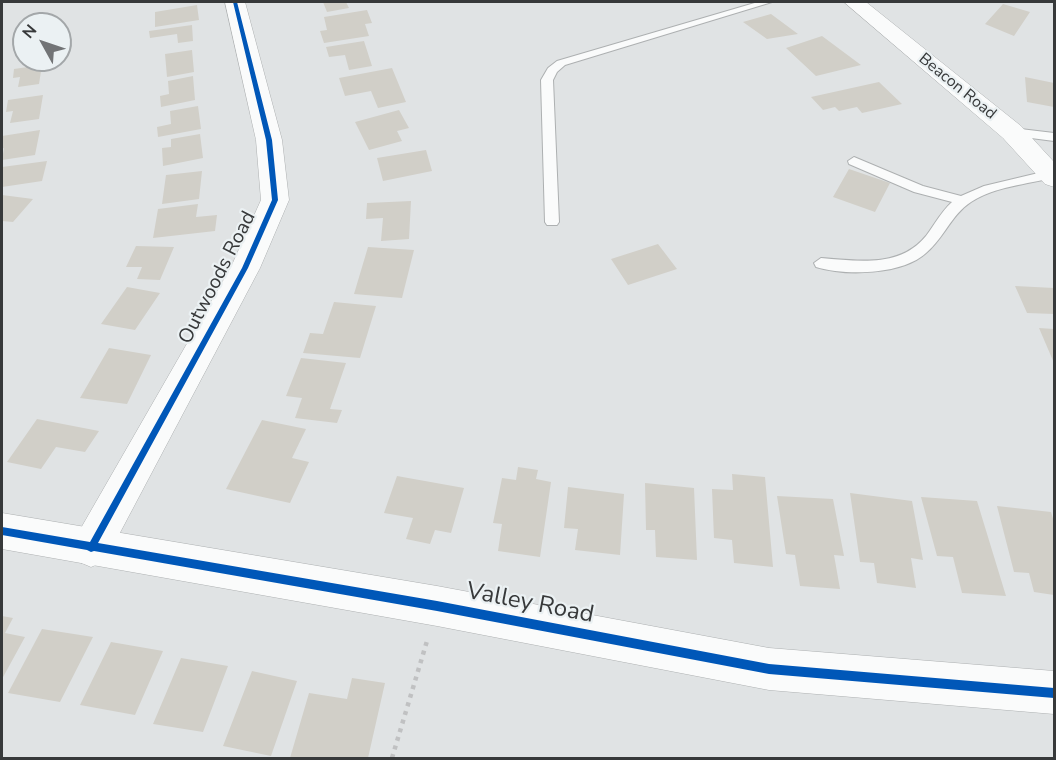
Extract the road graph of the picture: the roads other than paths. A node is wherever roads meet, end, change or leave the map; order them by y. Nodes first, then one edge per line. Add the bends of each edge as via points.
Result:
1 (235, 2) edge
2 (767, 2) edge
3 (854, 2) edge
4 (1012, 132) junction
5 (1054, 137) edge
6 (854, 161) dead end
7 (1053, 176) edge
8 (963, 201) junction
9 (552, 222) dead end
10 (820, 263) dead end
11 (2, 531) edge
12 (91, 548) junction
13 (1054, 693) edge

1 - 12 street, Outwoods Road via 269,140 276,200 245,268
2 - 9 lane via 561,63 552,70 547,80
3 - 4 street, Beacon Road
4 - 5 lane
4 - 7 street, Beacon Road
6 - 8 lane via 920,189
7 - 8 lane via 973,195
8 - 10 lane via 950,210 923,248 902,262 872,267
11 - 12 street, Valley Road
12 - 13 street, Valley Road via 437,606 769,669

